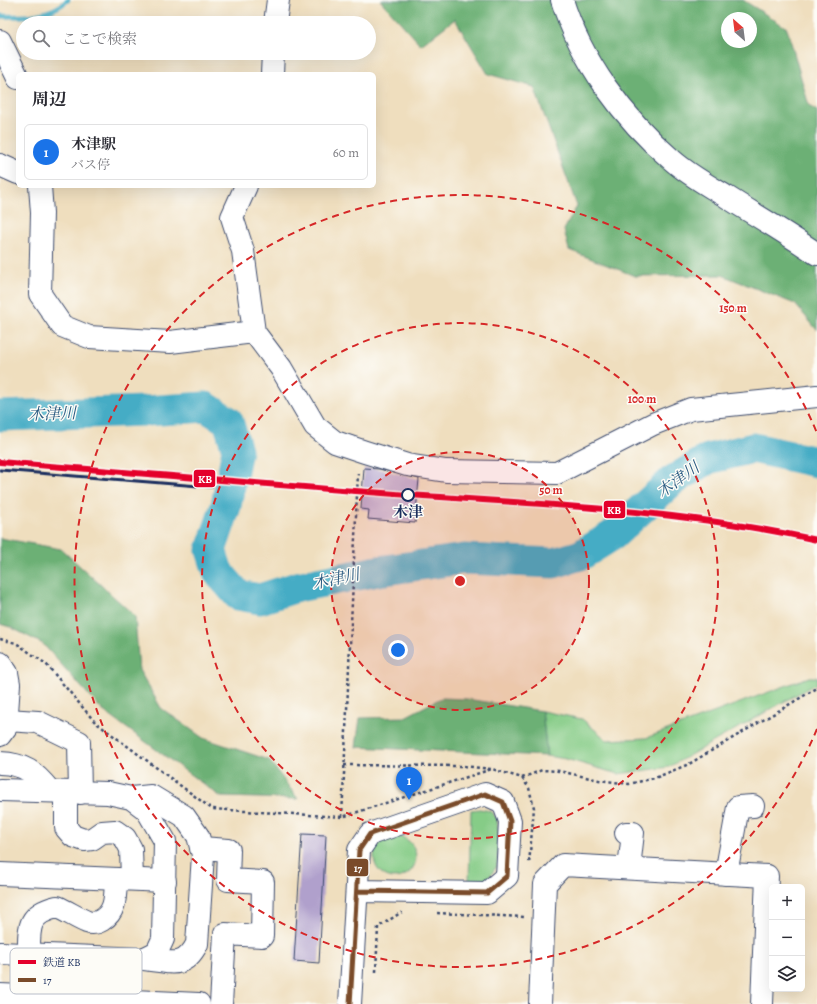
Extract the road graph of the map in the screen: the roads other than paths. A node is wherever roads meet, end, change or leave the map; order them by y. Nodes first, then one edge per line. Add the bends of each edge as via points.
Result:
1 (278, 0) edge
2 (562, 0) edge
3 (276, 16) edge
4 (0, 41) edge
5 (273, 60) edge
6 (272, 72) edge
7 (16, 74) edge
8 (0, 165) edge
9 (16, 172) edge
10 (40, 188) edge
11 (245, 188) edge
12 (817, 254) edge
13 (254, 332) junction
14 (817, 396) edge
15 (0, 663) edge
16 (4, 715) edge
17 (0, 763) edge
18 (0, 790) edge
19 (65, 792) junction
20 (131, 798) junction
21 (753, 806) dead end
22 (626, 833) dead end
23 (201, 848) junction
24 (629, 868) junction
25 (0, 874) edge
26 (726, 874) junction
27 (124, 879) junction
28 (165, 881) junction
29 (358, 891) junction
30 (198, 933) junction
31 (225, 934) junction
32 (29, 948) edge
33 (0, 953) edge
34 (10, 953) edge
35 (143, 959) joint
36 (0, 995) edge
37 (43, 1001) edge
38 (199, 1004) edge
39 (221, 1004) edge
40 (350, 1004) edge
41 (540, 1004) edge
42 (762, 1004) edge

1 - 3 street
2 - 12 street via 591,65 630,118 672,160 696,178
4 - 7 street
5 - 6 street
8 - 9 street
10 - 13 street via 40,294 62,326 89,337 170,342
11 - 13 street via 232,217 243,251
13 - 14 street via 281,368 315,426 335,442 407,465 446,471 557,473 653,424 691,409
15 - 16 street via 7,673 9,684
16 - 19 street via 38,722 79,742
17 - 19 street via 18,764
18 - 19 street
19 - 20 street via 108,793
19 - 27 street via 66,828 73,836 84,840 92,839 102,832 115,831 125,838 131,849
20 - 23 street via 151,796 184,816 198,836
20 - 28 street via 147,810 165,841
21 - 26 street via 738,807
22 - 24 street via 633,834
23 - 30 street via 203,855
23 - 31 street via 229,850 228,880 263,882 262,936
24 - 26 street
24 - 41 street via 563,865 545,884
25 - 27 street
26 - 42 street via 767,876
27 - 28 street
27 - 32 street via 115,906 107,917 99,922 86,921 57,907 46,909 36,915 29,930
28 - 35 street via 164,939 157,952
29 - 29 street via 359,850 370,834 485,794 503,802 510,821 507,876 488,893
29 - 40 street
30 - 31 street
30 - 35 street via 198,944 191,956 181,963
31 - 39 street
33 - 34 street
36 - 37 street
37 - 38 street

